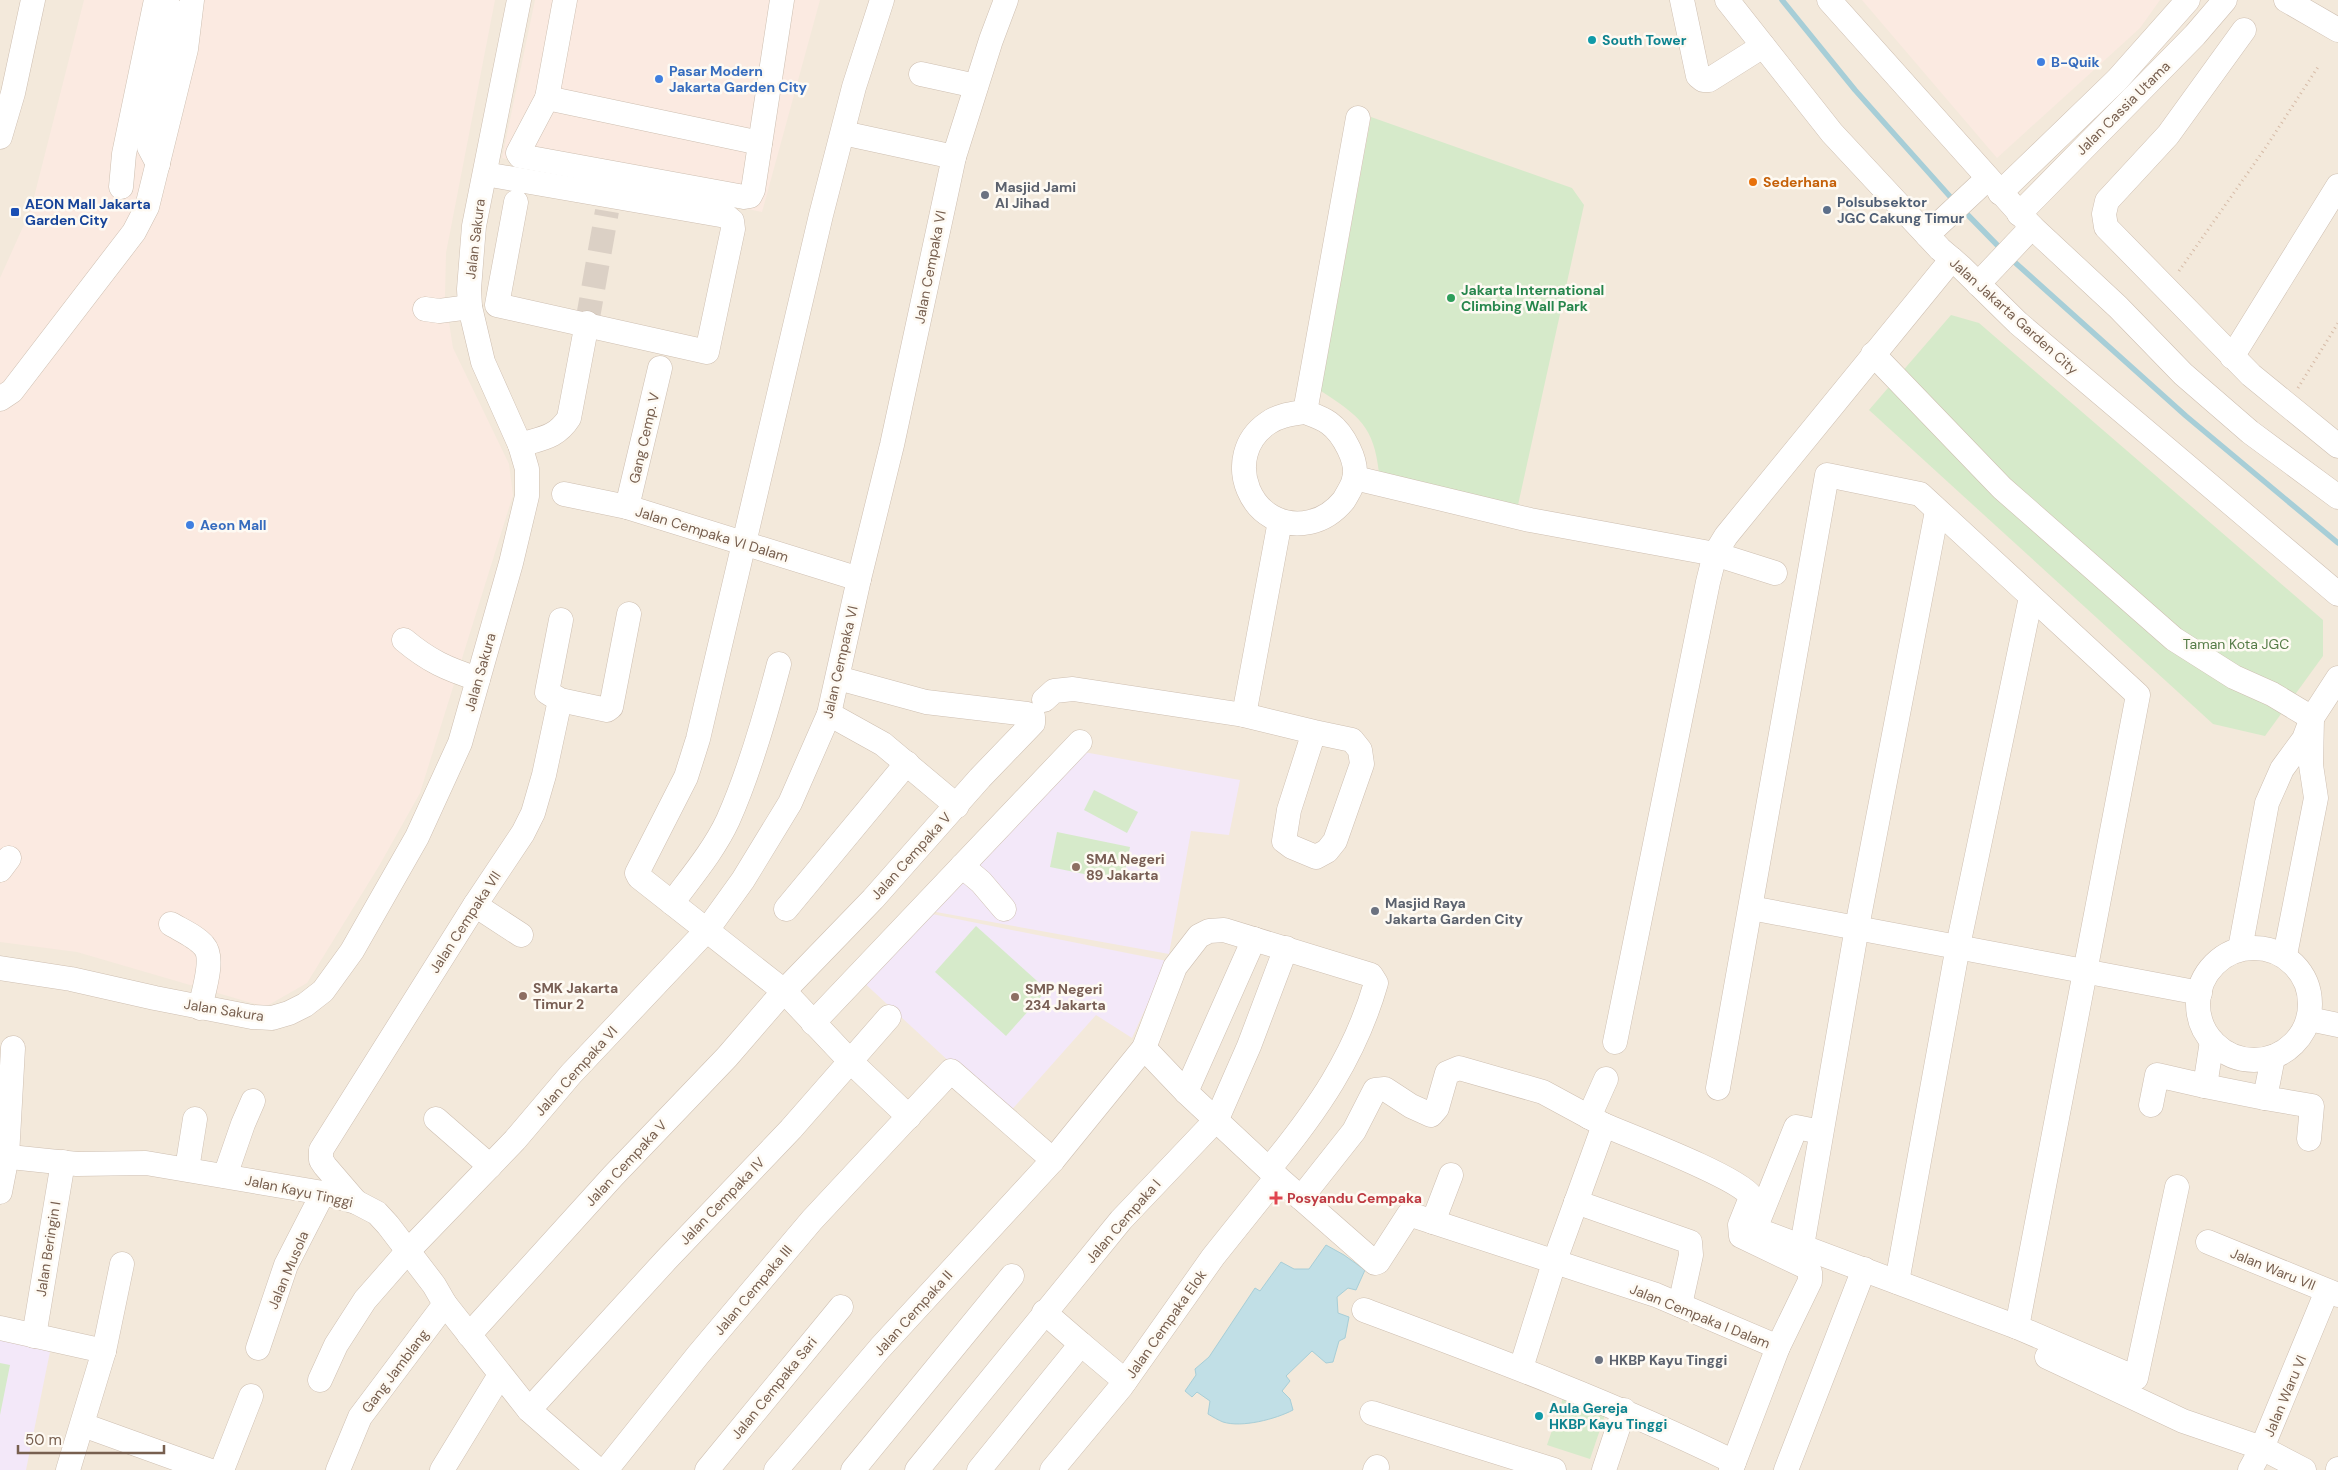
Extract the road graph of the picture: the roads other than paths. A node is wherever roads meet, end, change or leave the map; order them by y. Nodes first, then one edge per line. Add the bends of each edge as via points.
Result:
1 (34, 0) edge
2 (519, 0) edge
3 (565, 0) edge
4 (782, 0) edge
5 (882, 0) edge
6 (1006, 0) edge
7 (1682, 0) edge
8 (1727, 0) edge
9 (1830, 0) edge
10 (2188, 0) edge
11 (2225, 0) edge
12 (2286, 0) edge
13 (173, 3) edge
14 (2244, 30) dead end
15 (2338, 30) edge
16 (1763, 46) junction
17 (921, 74) dead end
18 (976, 86) junction
19 (547, 98) junction
20 (1358, 118) dead end
21 (843, 133) junction
22 (0, 137) edge
23 (760, 143) junction
24 (954, 157) junction
25 (484, 174) junction
26 (1993, 186) junction
27 (2338, 186) edge
28 (121, 187) dead end
29 (516, 202) dead end
30 (2026, 220) junction
31 (1927, 236) junction
32 (1952, 260) junction
33 (1987, 276) junction
34 (470, 307) junction
35 (425, 309) dead end
36 (587, 324) junction
37 (1873, 354) junction
38 (2232, 357) junction
39 (660, 368) dead end
40 (0, 399) edge
41 (1305, 412) junction
42 (520, 445) junction
43 (2338, 446) edge
44 (1355, 478) junction
45 (564, 494) dead end
46 (2338, 497) edge
47 (627, 507) junction
48 (1937, 510) junction
49 (1280, 521) junction
50 (744, 545) junction
51 (1715, 554) junction
52 (1775, 573) dead end
53 (859, 579) junction
54 (2338, 594) edge
55 (2031, 597) junction
56 (629, 614) dead end
57 (562, 620) dead end
58 (404, 640) dead end
59 (779, 664) dead end
60 (838, 678) junction
61 (2338, 678) edge
62 (478, 679) junction
63 (560, 700) junction
64 (1038, 709) junction
65 (830, 714) junction
66 (1244, 715) junction
67 (2312, 718) junction
68 (1314, 732) junction
69 (1080, 742) dead end
70 (907, 763) junction
71 (957, 806) junction
72 (962, 866) junction
73 (672, 903) junction
74 (475, 905) junction
75 (1751, 908) junction
76 (786, 909) dead end
77 (1004, 909) dead end
78 (171, 924) dead end
79 (1857, 927) junction
80 (707, 930) junction
81 (521, 935) dead end
82 (1254, 939) junction
83 (1958, 946) junction
84 (1286, 948) junction
85 (2240, 949) junction
86 (2284, 955) junction
87 (0, 968) edge
88 (2085, 971) junction
89 (784, 991) junction
90 (2200, 993) junction
91 (200, 1008) junction
92 (889, 1017) dead end
93 (2309, 1019) junction
94 (813, 1023) junction
95 (2338, 1025) edge
96 (2212, 1041) junction
97 (1615, 1042) dead end
98 (13, 1048) dead end
99 (1144, 1048) junction
100 (2273, 1057) junction
101 (850, 1061) junction
102 (1606, 1079) dead end
103 (2205, 1086) junction
104 (1718, 1088) dead end
105 (1186, 1092) junction
106 (2265, 1098) junction
107 (253, 1101) dead end
108 (2151, 1105) dead end
109 (909, 1117) junction
110 (195, 1119) dead end
111 (436, 1119) dead end
112 (1216, 1119) junction
113 (1597, 1121) junction
114 (1822, 1132) junction
115 (2309, 1139) dead end
116 (4, 1156) edge
117 (1053, 1160) junction
118 (63, 1162) junction
119 (490, 1166) junction
120 (187, 1170) junction
121 (1273, 1173) junction
122 (1451, 1175) dead end
123 (225, 1176) junction
124 (2177, 1187) dead end
125 (0, 1192) edge
126 (323, 1193) junction
127 (1301, 1198) junction
128 (356, 1202) junction
129 (1576, 1202) junction
130 (1432, 1222) junction
131 (2208, 1242) dead end
132 (1802, 1246) junction
133 (407, 1252) junction
134 (122, 1264) dead end
135 (1554, 1264) junction
136 (1864, 1269) junction
137 (1012, 1276) dead end
138 (1897, 1282) junction
139 (2333, 1293) edge
140 (445, 1304) junction
141 (1680, 1305) junction
142 (842, 1307) dead end
143 (1364, 1310) dead end
144 (1044, 1312) junction
145 (2017, 1327) junction
146 (0, 1328) edge
147 (469, 1334) junction
148 (34, 1336) junction
149 (1081, 1344) junction
150 (258, 1348) dead end
151 (1778, 1348) junction
152 (104, 1351) junction
153 (2047, 1357) dead end
154 (1522, 1368) junction
155 (500, 1375) junction
156 (320, 1380) dead end
157 (1125, 1382) junction
158 (251, 1396) dead end
159 (529, 1410) junction
160 (1624, 1410) junction
161 (1372, 1413) dead end
162 (83, 1425) junction
163 (2262, 1448) junction
164 (1501, 1462) edge
165 (1732, 1466) edge
166 (68, 1470) edge
167 (208, 1470) edge
168 (222, 1470) edge
169 (338, 1470) edge
170 (442, 1470) edge
171 (598, 1470) edge
172 (606, 1470) edge
173 (708, 1470) edge
174 (776, 1470) edge
175 (853, 1470) edge
176 (917, 1470) edge
177 (979, 1470) edge
178 (1052, 1470) edge
179 (1554, 1470) edge
180 (1604, 1470) edge
181 (1786, 1470) edge
182 (2250, 1470) edge
183 (2304, 1470) edge

1 - 22 street
2 - 25 street, Jalan Sakura
3 - 19 street
4 - 23 street
5 - 21 street
6 - 18 street, Jalan Cempaka VI
7 - 16 street via 1698,76 1703,80 1709,80
8 - 16 street, Jalan Jakarta Garden City
9 - 26 street
10 - 26 street, Jalan Cassia Utama via 2117,80
11 - 30 street, Jalan Cassia Utama
12 - 15 street
13 - 28 street via 124,154
13 - 40 street via 186,49 147,207 134,232 12,391
14 - 38 street via 2168,135 2105,207 2106,227
16 - 31 street, Jalan Jakarta Garden City via 1832,134
17 - 18 street
18 - 24 street, Jalan Cempaka VI
19 - 23 street
19 - 23 street via 518,153 520,156 744,197 750,196 753,190
20 - 41 street
21 - 24 street
21 - 50 street
24 - 53 street, Jalan Cempaka VI via 894,436
25 - 34 street, Jalan Sakura via 470,261
25 - 36 street via 610,204 726,216 732,221 707,352
26 - 30 street
26 - 31 street, Jalan Cassia Utama via 1969,194
27 - 38 street
29 - 36 street via 497,305
30 - 33 street, Jalan Cassia Utama via 2016,244
30 - 46 street via 2182,374 2250,432
31 - 32 street, Jalan Jakarta Garden City
32 - 33 street, Jalan Jakarta Garden City
32 - 37 street
33 - 54 street, Jalan Jakarta Garden City via 2018,323
34 - 35 street via 439,311
34 - 42 street, Jalan Sakura via 483,362
36 - 42 street via 569,418 555,435
37 - 51 street via 1726,536
37 - 67 street via 2002,488 2174,639 2234,677 2272,694
38 - 43 street
39 - 47 street, Gang Cemp. V
41 - 44 street via 1328,422 1345,440
41 - 49 street via 1281,416 1260,429 1252,439 1244,462 1245,480 1252,498 1259,507
42 - 62 street, Jalan Sakura via 527,469 528,496
44 - 49 street via 1344,499 1327,516 1304,524
44 - 51 street via 1530,520
45 - 47 street, Jalan Cempaka VI Dalam
47 - 50 street, Jalan Cempaka VI Dalam
48 - 55 street
48 - 75 street via 1920,494 1827,475
48 - 79 street
49 - 66 street
50 - 53 street, Jalan Cempaka VI Dalam
50 - 73 street via 693,757 666,819 638,869 639,877
51 - 52 street
51 - 97 street
53 - 60 street, Jalan Cempaka VI
55 - 83 street
55 - 88 street via 2138,695
56 - 63 street via 610,709
57 - 63 street via 546,688
58 - 62 street via 446,669
59 - 73 street via 728,820
60 - 64 street via 926,702 1026,714
60 - 65 street, Jalan Cempaka VI
61 - 67 street
62 - 91 street, Jalan Sakura via 460,743 417,837 352,950 323,991 305,1005 272,1018
63 - 74 street, Jalan Cempaka VII via 533,813
64 - 66 street via 1054,691 1073,689
64 - 71 street, Jalan Cempaka V via 1033,723
65 - 70 street via 871,736
65 - 80 street, Jalan Cempaka VI via 775,831
66 - 68 street
67 - 85 street via 2304,739 2282,769 2266,803
67 - 86 street via 2311,766 2316,798
68 - 68 street via 1289,810 1284,841 1316,857 1328,851 1335,841 1362,764 1360,750 1352,740
69 - 72 street
70 - 71 street
70 - 76 street
71 - 89 street, Jalan Cempaka V via 867,906
72 - 77 street
72 - 94 street
73 - 80 street
74 - 81 street
74 - 128 street, Jalan Cempaka VII via 321,1150 325,1166
75 - 79 street
75 - 104 street
78 - 91 street via 204,945 209,953
79 - 83 street
79 - 114 street
80 - 89 street
80 - 119 street, Jalan Cempaka VI via 571,1074
82 - 84 street, Jalan Cempaka II
82 - 99 street, Jalan Cempaka II via 1224,930 1209,931 1199,936 1175,967
82 - 105 street
83 - 88 street
83 - 138 street
84 - 112 street, Jalan Cempaka I via 1249,1046
84 - 121 street, Jalan Cempaka Elok via 1371,975 1376,983 1355,1044
85 - 86 street via 2263,947
85 - 90 street via 2223,956 2210,968
86 - 93 street via 2298,967 2307,983 2311,1001
87 - 91 street, Jalan Sakura via 71,979
88 - 90 street
88 - 145 street
89 - 94 street
89 - 147 street, Jalan Cempaka V via 727,1057
90 - 96 street via 2200,1020
92 - 101 street, Jalan Cempaka IV
93 - 95 street
93 - 100 street via 2301,1035 2288,1049
94 - 101 street
96 - 100 street via 2237,1058
96 - 103 street
98 - 116 street
99 - 105 street
99 - 117 street, Jalan Cempaka II
100 - 106 street
101 - 109 street
101 - 159 street, Jalan Cempaka IV via 791,1129
102 - 113 street
103 - 106 street
103 - 108 street via 2157,1076
105 - 112 street
106 - 115 street via 2312,1106
107 - 123 street
109 - 117 street, Jalan Cempaka III via 951,1071
109 - 172 street, Jalan Cempaka III via 812,1220
110 - 120 street
111 - 119 street
112 - 121 street
112 - 144 street, Jalan Cempaka I via 1121,1220
113 - 127 street via 1543,1092 1463,1068 1447,1073 1437,1108 1431,1115 1385,1088 1376,1090 1354,1131
113 - 129 street
113 - 151 street via 1722,1177 1751,1196 1740,1225 1741,1236 1806,1267 1810,1272 1810,1281
114 - 132 street
114 - 132 street via 1796,1127 1755,1229
116 - 118 street, Jalan Kayu Tinggi
116 - 125 street
117 - 174 street, Jalan Cempaka II via 880,1348
118 - 120 street, Jalan Kayu Tinggi via 146,1163
118 - 148 street, Jalan Beringin I
119 - 133 street, Jalan Cempaka VI
120 - 123 street, Jalan Kayu Tinggi
121 - 127 street
121 - 157 street, Jalan Cempaka Elok
122 - 130 street
123 - 126 street, Jalan Kayu Tinggi
124 - 145 street via 2136,1378
126 - 128 street, Jalan Kayu Tinggi
126 - 150 street, Jalan Musola via 286,1265
127 - 130 street, Jalan Cempaka I Dalam via 1374,1262 1378,1262 1407,1214
128 - 133 street, Jalan Kayu Tinggi via 376,1213
129 - 135 street
129 - 141 street via 1690,1242 1691,1256
130 - 135 street, Jalan Cempaka I Dalam
131 - 139 street, Jalan Waru VII
132 - 136 street
133 - 140 street, Jalan Kayu Tinggi
133 - 156 street, Jalan Cempaka VI via 365,1300 336,1346
134 - 152 street
135 - 141 street, Jalan Cempaka I Dalam
135 - 154 street
136 - 138 street
136 - 181 street
137 - 175 street
138 - 145 street
139 - 163 street, Jalan Waru VI
140 - 147 street, Jalan Kayu Tinggi
140 - 169 street, Gang Jamblang via 360,1417
141 - 151 street, Jalan Cempaka I Dalam
142 - 173 street, Jalan Cempaka Sari
143 - 154 street
144 - 149 street
144 - 176 street, Jalan Cempaka I
146 - 148 street
147 - 155 street, Jalan Kayu Tinggi
148 - 152 street
149 - 157 street
149 - 177 street
151 - 165 street, Jalan Cempaka I Dalam
152 - 162 street
153 - 163 street via 2183,1421
154 - 160 street
155 - 159 street, Jalan Kayu Tinggi
155 - 170 street
157 - 178 street, Jalan Cempaka Elok
158 - 168 street
159 - 171 street, Jalan Kayu Tinggi
160 - 165 street
160 - 180 street
161 - 164 street
162 - 166 street
162 - 167 street
163 - 182 street, Jalan Waru VI
163 - 183 street
164 - 179 street

